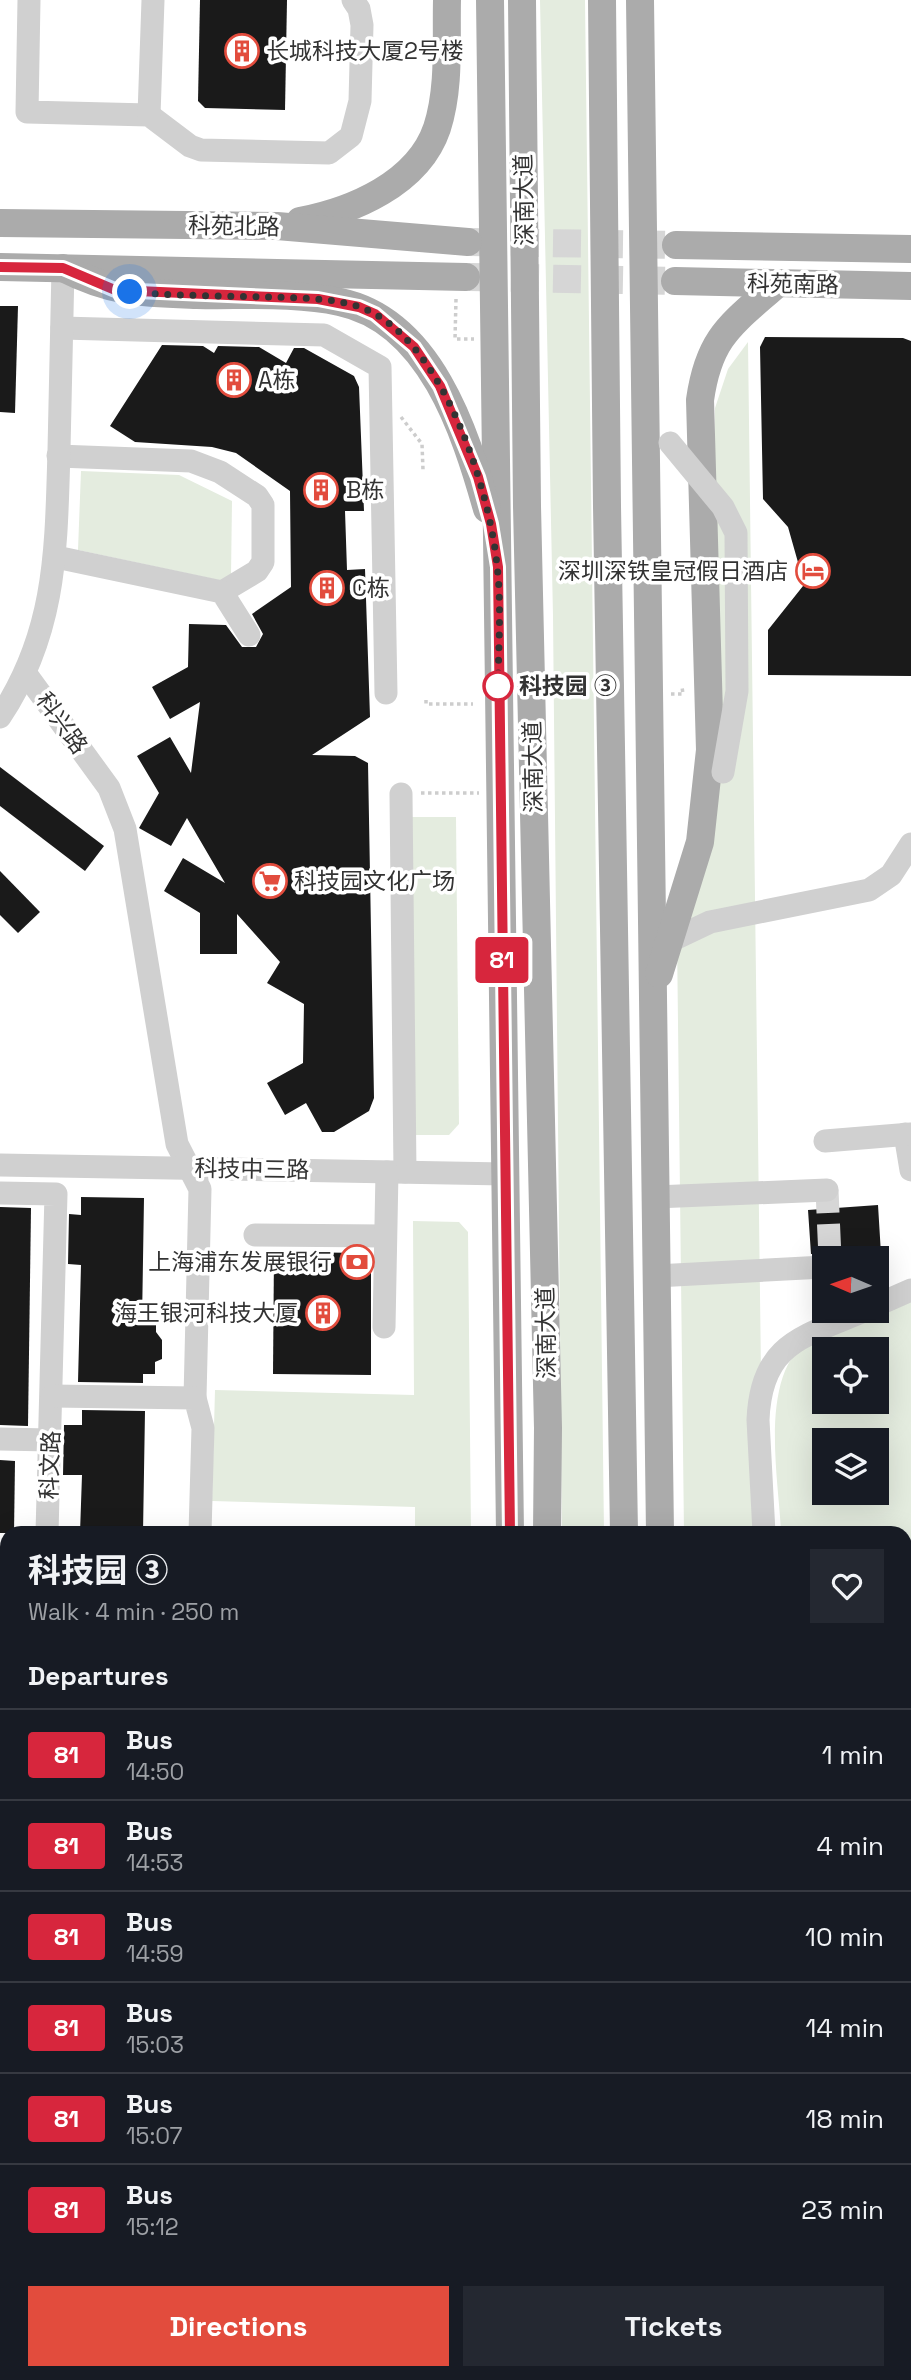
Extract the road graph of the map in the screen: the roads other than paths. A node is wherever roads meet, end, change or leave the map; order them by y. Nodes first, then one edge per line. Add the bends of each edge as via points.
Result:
1 (29, 0) edge
2 (153, 0) edge
3 (353, 0) edge
4 (447, 0) edge
5 (490, 0) edge
6 (522, 0) edge
7 (603, 0) edge
8 (640, 0) edge
9 (149, 115) junction
10 (0, 223) edge
11 (277, 226) junction
12 (468, 242) tunnel mouth
13 (676, 245) tunnel mouth
14 (911, 249) edge
15 (0, 267) edge
16 (63, 268) junction
17 (675, 281) tunnel mouth
18 (778, 283) junction
19 (461, 285) tunnel mouth
20 (911, 286) edge
21 (62, 328) junction
22 (644, 395) junction
23 (58, 456) junction
24 (56, 557) junction
25 (498, 567) junction
26 (222, 592) junction
27 (249, 635) dead end
28 (609, 648) junction
29 (26, 674) junction
30 (386, 693) dead end
31 (0, 717) edge
32 (533, 747) junction
33 (401, 794) road end
34 (650, 795) junction
35 (911, 844) edge
36 (696, 857) junction
37 (670, 941) junction
38 (502, 995) junction
39 (652, 996) junction
40 (908, 1134) edge
41 (825, 1142) dead end
42 (0, 1165) edge
43 (190, 1168) junction
44 (911, 1170) edge
45 (396, 1172) junction
46 (505, 1174) junction
47 (827, 1190) dead end
48 (0, 1194) edge
49 (655, 1197) junction
50 (255, 1235) dead end
51 (385, 1236) junction
52 (506, 1253) junction
53 (812, 1268) edge
54 (656, 1276) junction
55 (911, 1290) edge
56 (889, 1300) edge
57 (657, 1312) junction
58 (833, 1323) edge
59 (384, 1327) dead end
60 (52, 1396) junction
61 (195, 1398) junction
62 (0, 1439) edge
63 (50, 1440) junction
64 (47, 1526) edge
65 (200, 1526) edge
66 (510, 1526) edge
67 (534, 1526) edge
68 (547, 1526) edge
69 (624, 1526) edge
70 (638, 1526) edge
71 (660, 1526) edge
72 (764, 1526) edge

1 - 9 street via 27,112
2 - 9 street
3 - 9 street via 362,25 360,101 351,136 337,149 329,153 201,150
4 - 11 main road via 443,100 436,130 423,153 386,189 353,206
5 - 25 main road
6 - 32 main road, 深南大道
7 - 28 main road
8 - 22 main road
10 - 11 main road, 科苑北路
11 - 12 main road, 科苑北路
13 - 14 main road, 科苑南路
15 - 16 main road, 科苑北路
16 - 19 main road, 科苑北路
16 - 21 street, 科兴路
16 - 25 main road via 115,290 340,302 375,314 414,347 440,386 478,477
17 - 18 main road, 科苑南路
18 - 20 main road, 科苑南路
18 - 36 main road via 722,334 711,351 702,386 710,750 707,800
21 - 23 street, 科兴路
21 - 30 street via 324,335 380,367
22 - 34 main road
22 - 36 street, bridge via 670,443 723,507 736,533 737,691 732,734
23 - 24 street, 科兴路
23 - 26 street via 191,461 220,472 257,496 263,505 263,562 257,571
24 - 26 street
24 - 29 street, 科兴路 via 46,615
25 - 38 main road
26 - 27 street
28 - 34 main road
28 - 69 main road
29 - 31 street
29 - 43 street, 科兴路 via 118,807 177,1144
32 - 38 main road
32 - 68 main road, 深南大道
33 - 45 street
34 - 39 main road
35 - 37 street via 891,875 869,890 710,922
36 - 37 main road
37 - 39 main road
38 - 46 main road
39 - 49 main road
40 - 41 street
40 - 44 street
42 - 43 street, 科技中三路
43 - 45 street, 科技中三路
43 - 61 street, 科兴路 via 200,1189
45 - 46 street, 科技中三路
45 - 51 street
46 - 52 main road
47 - 49 street
48 - 60 street, 科文路 via 56,1194
49 - 54 main road
50 - 51 street
51 - 59 street
52 - 66 main road
52 - 67 main road
53 - 54 street
54 - 57 main road
55 - 56 street
57 - 70 main road
57 - 71 main road
58 - 72 street via 789,1343 765,1381 758,1420
60 - 61 street
60 - 63 street, 科文路
61 - 65 street, 科兴路 via 203,1428
62 - 63 street
63 - 64 street, 科文路

